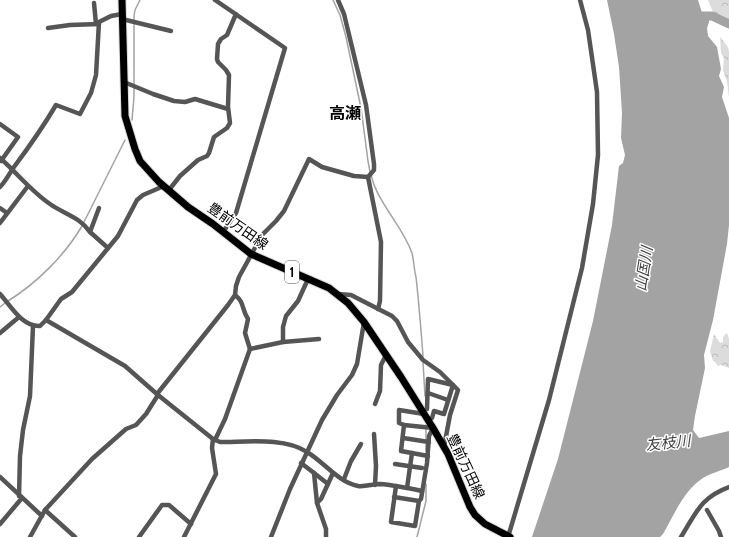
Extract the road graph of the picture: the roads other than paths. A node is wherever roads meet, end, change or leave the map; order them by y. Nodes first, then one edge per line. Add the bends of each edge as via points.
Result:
1 (122, 0) edge
2 (215, 0) edge
3 (338, 0) edge
4 (580, 0) edge
5 (94, 3) dead end
6 (236, 14) junction
7 (122, 17) junction
8 (98, 24) junction
9 (48, 28) dead end
10 (170, 31) dead end
11 (124, 82) junction
12 (228, 110) junction
13 (0, 124) edge
14 (1, 160) edge
15 (13, 169) junction
16 (368, 177) junction
17 (28, 186) junction
18 (0, 187) edge
19 (166, 188) junction
20 (0, 208) edge
21 (99, 208) dead end
22 (7, 214) junction
23 (0, 223) edge
24 (90, 232) junction
25 (223, 232) junction
26 (108, 248) junction
27 (251, 254) junction
28 (308, 279) junction
29 (0, 294) edge
30 (338, 294) junction
31 (235, 295) junction
32 (378, 309) junction
33 (19, 317) junction
34 (46, 320) junction
35 (364, 322) junction
36 (33, 326) junction
37 (0, 333) edge
38 (319, 339) dead end
39 (283, 342) junction
40 (250, 349) junction
41 (386, 355) junction
42 (453, 385) junction
43 (428, 393) junction
44 (157, 394) junction
45 (448, 400) junction
46 (375, 404) dead end
47 (434, 411) junction
48 (425, 412) junction
49 (404, 425) junction
50 (433, 428) junction
51 (374, 434) dead end
52 (403, 438) junction
53 (214, 440) junction
54 (429, 442) junction
55 (361, 444) dead end
56 (444, 447) junction
57 (306, 451) junction
58 (412, 453) junction
59 (428, 456) junction
60 (301, 463) junction
61 (395, 464) dead end
62 (410, 466) junction
63 (422, 468) dead end
64 (314, 473) junction
65 (333, 473) junction
66 (0, 477) edge
67 (344, 479) junction
68 (328, 484) junction
69 (375, 485) junction
70 (396, 486) junction
71 (729, 487) edge
72 (407, 488) junction
73 (422, 491) junction
74 (20, 497) junction
75 (394, 497) junction
76 (419, 501) junction
77 (317, 503) junction
78 (45, 510) junction
79 (707, 510) dead end
80 (42, 516) junction
81 (0, 524) edge
82 (191, 524) junction
83 (30, 537) edge
84 (75, 537) edge
85 (139, 537) edge
86 (184, 537) edge
87 (271, 537) edge
88 (326, 537) edge
89 (509, 537) edge
90 (681, 537) edge
91 (721, 537) edge

1 - 7 main road, 豊前万田線 / 1
2 - 6 street
3 - 16 street via 348,29 366,105 374,164 374,170
4 - 89 street via 588,30 597,92 598,155 593,204 582,268 549,400
5 - 8 street
6 - 12 street via 227,35 218,44 216,59 228,75
6 - 25 street via 285,48 236,213
7 - 8 street via 111,16
7 - 10 street
7 - 11 main road, 豊前万田線 / 1
8 - 9 street
8 - 15 street via 96,75 91,93 80,114 56,105
11 - 12 street via 174,101 195,99
11 - 19 main road, 豊前万田線 / 1 via 125,116 135,149 140,161
12 - 19 street via 230,123 214,137 207,156 198,160
13 - 14 street via 20,139
14 - 15 street
15 - 17 street
15 - 18 street
16 - 27 street via 322,167 309,159 284,211 262,235
16 - 32 street via 381,242
17 - 22 street
17 - 24 street via 50,204 79,220
19 - 25 main road, 豊前万田線 / 1
19 - 26 street via 143,195 137,200 118,236
20 - 22 street
21 - 24 street
22 - 23 street
24 - 26 street
25 - 27 main road, 豊前万田線 / 1
26 - 34 street via 72,292 61,299
27 - 28 main road, 豊前万田線 / 1
27 - 31 street via 239,277
28 - 30 main road, 豊前万田線 / 1
28 - 39 street via 298,301 286,316
29 - 33 street
30 - 32 street via 352,295
30 - 35 main road, 豊前万田線 / 1
31 - 40 street via 241,300 244,314 248,318 245,333
31 - 44 street
32 - 42 street via 397,321 408,342 423,360
33 - 36 street
33 - 37 street
34 - 36 street via 40,326
34 - 44 street via 86,345 115,359
35 - 41 main road, 豊前万田線 / 1
35 - 57 street via 357,364 329,407
36 - 74 street via 30,396 20,456
38 - 39 street
39 - 40 street
40 - 53 street via 225,419
41 - 46 street via 381,365 380,391
41 - 48 main road, 豊前万田線 / 1
42 - 43 street via 428,379
42 - 45 street
42 - 56 street via 458,390
43 - 45 street
43 - 48 street
44 - 53 street
44 - 78 street via 146,414 136,425 126,429 92,458
45 - 47 street via 444,414
47 - 48 street
47 - 48 street via 432,418
48 - 49 street via 400,410 399,423
48 - 50 main road, 豊前万田線 / 1
49 - 50 street
49 - 52 street
50 - 54 street
50 - 56 main road, 豊前万田線 / 1
51 - 69 street
52 - 54 street
52 - 58 street via 401,451
53 - 57 street via 272,442
53 - 82 street via 212,448 216,474
54 - 59 street
55 - 67 street
56 - 89 main road, 豊前万田線 / 1 via 475,515 485,524
57 - 60 street
57 - 65 street
58 - 59 street
58 - 62 street
59 - 73 street
60 - 64 street
60 - 87 street
61 - 62 street
62 - 63 street
62 - 72 street
64 - 68 street
64 - 77 street
65 - 67 street
65 - 68 street
66 - 74 street
67 - 69 street via 359,486
68 - 77 street
69 - 70 street
70 - 72 street
70 - 75 street
71 - 90 street via 719,491 698,508
72 - 73 street
73 - 76 street
74 - 80 street
74 - 81 street
75 - 76 street
75 - 76 street via 391,522 415,526
77 - 88 street via 326,529
78 - 80 street
78 - 84 street
79 - 91 street
80 - 83 street
82 - 85 street via 169,505 162,505
82 - 86 street

